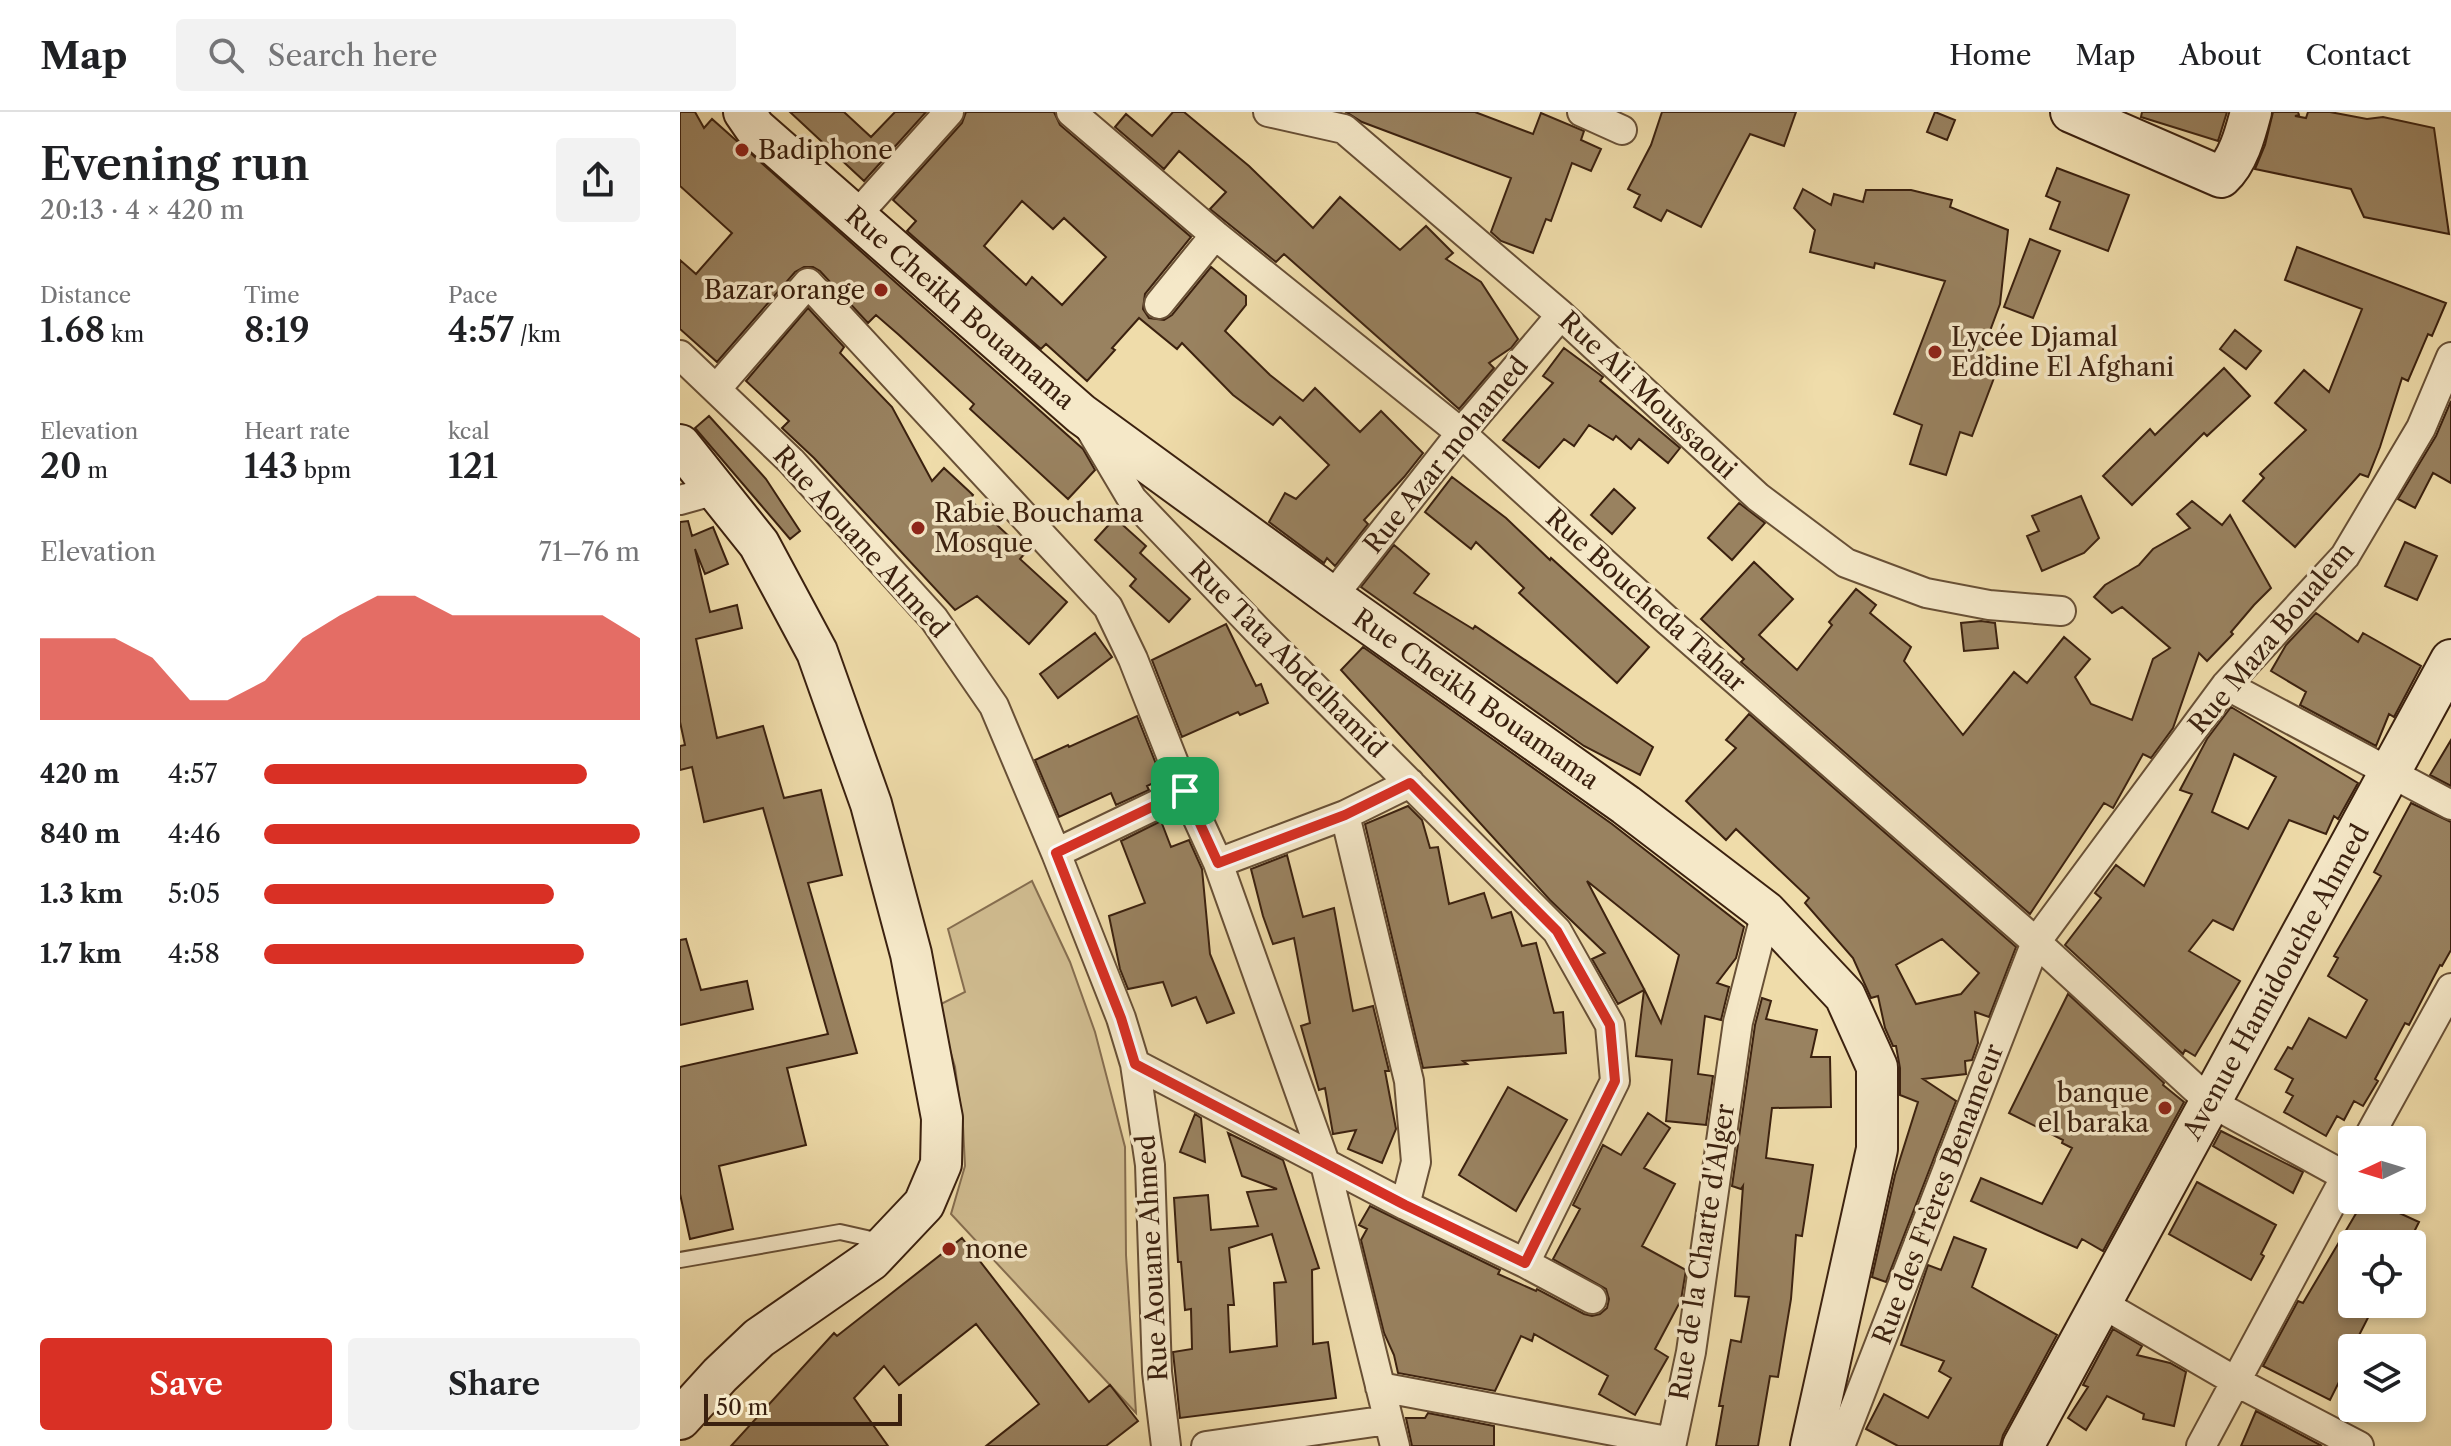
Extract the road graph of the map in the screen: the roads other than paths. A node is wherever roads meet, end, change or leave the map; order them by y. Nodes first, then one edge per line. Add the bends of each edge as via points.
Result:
1 (744, 112) edge
2 (949, 112) edge
3 (1071, 112) edge
4 (1268, 112) edge
5 (1582, 112) edge
6 (2071, 112) edge
7 (2251, 112) edge
8 (1622, 130) dead end
9 (855, 217) junction
10 (1215, 235) junction
11 (1159, 304) dead end
12 (1561, 315) junction
13 (680, 355) edge
14 (2451, 357) edge
15 (717, 388) junction
16 (1081, 414) junction
17 (1461, 433) junction
18 (680, 445) edge
19 (698, 495) edge
20 (1332, 597) junction
21 (2061, 611) dead end
22 (2451, 660) edge
23 (2226, 685) junction
24 (2392, 772) junction
25 (1410, 783) junction
26 (1185, 791) junction
27 (2451, 805) edge
28 (1345, 815) junction
29 (1056, 853) junction
30 (1218, 863) junction
31 (1766, 912) junction
32 (2036, 942) junction
33 (2451, 988) edge
34 (1135, 1064) junction
35 (2210, 1102) junction
36 (2375, 1126) edge
37 (1324, 1160) junction
38 (2338, 1166) edge
39 (2338, 1192) edge
40 (1405, 1205) junction
41 (888, 1242) junction
42 (680, 1260) edge
43 (1525, 1263) junction
44 (1592, 1299) dead end
45 (2101, 1303) junction
46 (2237, 1382) junction
47 (1380, 1387) junction
48 (680, 1419) edge
49 (1392, 1433) edge
50 (1166, 1446) edge
51 (1206, 1446) edge
52 (1811, 1446) edge
53 (1840, 1446) edge
54 (2023, 1446) edge
55 (2201, 1446) edge
56 (2359, 1446) edge

1 - 9 street, Rue Cheikh Bouamama via 755,128
2 - 9 street
3 - 10 street, Rue Boucheda Tahar
4 - 12 street, Rue Ali Moussaoui via 1344,129
5 - 8 street
6 - 7 street via 2221,177 2237,154
9 - 16 street, Rue Cheikh Bouamama
10 - 11 street
10 - 17 street, Rue Boucheda Tahar
12 - 17 street, Rue Azar mohamed
12 - 21 street, Rue Ali Moussaoui via 1758,497 1846,563 1926,593
13 - 15 street, Rue Aouane Ahmed
14 - 23 street, Rue Maza Boualem via 2421,428 2345,556
15 - 26 street via 808,283 1108,607
15 - 29 street, Rue Aouane Ahmed via 934,619 994,706
16 - 20 street, Rue Cheikh Bouamama
16 - 25 street, Rue Tata Abdelhamid via 1132,499
17 - 20 street, Rue Azar mohamed
17 - 32 street, Rue Boucheda Tahar via 1691,642
18 - 19 street
19 - 41 street via 759,544 817,652 871,804 911,954 942,1118 941,1164 924,1204
20 - 31 street, Rue Cheikh Bouamama via 1626,805
22 - 24 street, Avenue Hamidouche Ahmed
23 - 24 street
23 - 32 street, Rue Maza Boualem
24 - 27 street
24 - 35 street, Avenue Hamidouche Ahmed
25 - 28 street
25 - 43 street, Rue Tata Abdelhamid via 1557,931 1610,1025 1615,1081
26 - 29 street
26 - 30 street
28 - 30 street
28 - 40 street via 1409,1081 1416,1162
29 - 34 street, Rue Aouane Ahmed
30 - 37 street
31 - 47 street, Rue de la Charte d'Alger via 1738,1022 1679,1346 1672,1442
31 - 52 street, Rue Cheikh Bouamama via 1845,996 1877,1067 1877,1149
32 - 35 street, Rue Boucheda Tahar
32 - 53 street, Rue des Frères Benameur
33 - 36 street
34 - 37 street
34 - 50 street, Rue Aouane Ahmed via 1150,1165 1157,1372
35 - 38 street, Rue Boucheda Tahar
35 - 45 street, Avenue Hamidouche Ahmed
37 - 40 street
37 - 47 street
39 - 46 street
40 - 43 street
41 - 42 lane via 840,1232
41 - 48 street via 871,1260 759,1338
43 - 44 street
45 - 46 street
45 - 54 street, Avenue Hamidouche Ahmed
46 - 55 street
46 - 56 street
47 - 49 street
49 - 51 street

